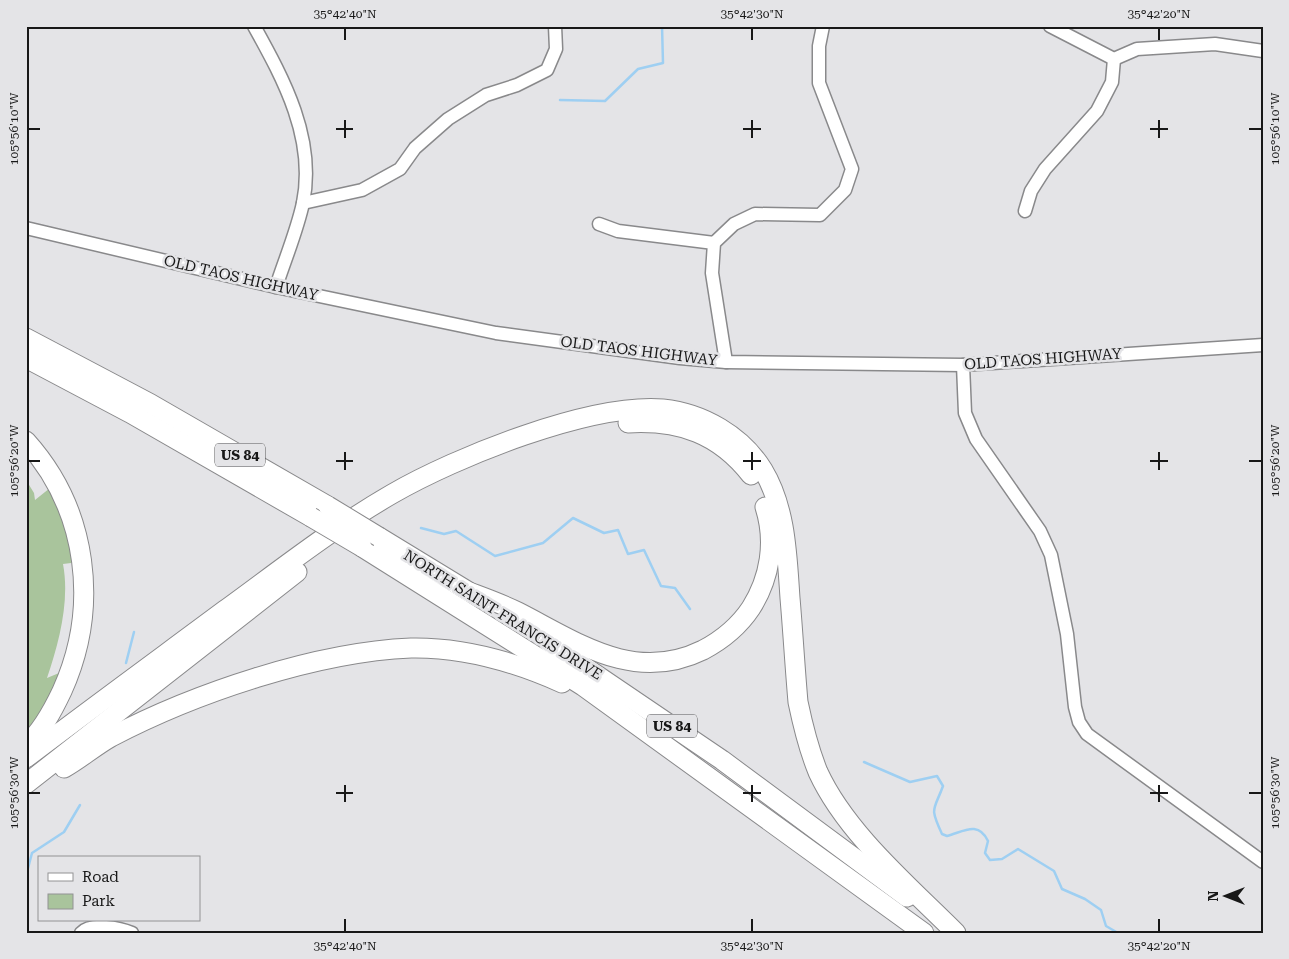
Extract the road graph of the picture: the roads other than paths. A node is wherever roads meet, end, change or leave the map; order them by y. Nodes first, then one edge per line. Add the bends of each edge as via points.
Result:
1 (254, 26) edge
2 (555, 26) edge
3 (823, 26) edge
4 (1050, 26) edge
5 (1263, 51) edge
6 (1114, 59) junction
7 (303, 203) junction
8 (1025, 211) dead end
9 (599, 224) dead end
10 (26, 228) edge
11 (714, 243) junction
12 (276, 287) junction
13 (26, 338) edge
14 (1263, 345) edge
15 (26, 358) edge
16 (726, 362) junction
17 (963, 365) junction
18 (26, 441) edge
19 (469, 592) junction
20 (618, 711) junction
21 (26, 745) edge
22 (26, 758) edge
23 (26, 784) edge
24 (26, 791) edge
25 (1263, 862) edge
26 (81, 933) edge
27 (132, 933) edge
28 (924, 933) edge
29 (955, 933) edge

1 - 7 street via 284,84 299,122 306,162
2 - 7 street via 556,49 547,70 517,85 486,95 448,119 415,148 400,168 362,190
3 - 11 street via 818,46 819,83 852,169 845,190 820,215 755,214 734,224
4 - 6 street
5 - 6 street via 1215,44 1137,49
6 - 8 street via 1112,82 1097,110 1046,169 1031,191
7 - 12 street
9 - 11 street via 618,232
10 - 12 street, OLD TAOS HIGHWAY
11 - 16 street via 712,273
12 - 16 street, OLD TAOS HIGHWAY via 496,333
13 - 19 highway, NORTH SAINT FRANCIS DRIVE / US 84, bridge via 166,413
14 - 17 street, OLD TAOS HIGHWAY
15 - 20 highway, NORTH SAINT FRANCIS DRIVE / US 84, bridge via 152,425 362,547 511,639
16 - 17 street, OLD TAOS HIGHWAY
17 - 25 street via 965,413 976,439 1040,531 1051,555 1067,634 1079,722 1087,734
18 - 21 highway via 58,484 73,518 84,566 79,639 66,682 42,726
19 - 23 highway via 518,612 570,642 605,655 636,662 679,658 714,644 750,610 770,561 768,514 761,492 740,461 711,438 684,427 624,423 520,450 417,493 330,546
19 - 29 highway, NORTH SAINT FRANCIS DRIVE / US 84 via 722,760
20 - 24 highway via 531,669 473,654 413,648 356,654 266,676 181,705 109,738
20 - 28 highway, NORTH SAINT FRANCIS DRIVE / US 84
22 - 29 highway via 319,540 395,493 470,457 562,424 638,409 692,415 725,432 752,456 773,490 784,531 798,702 819,772 865,839
26 - 27 street via 94,927

